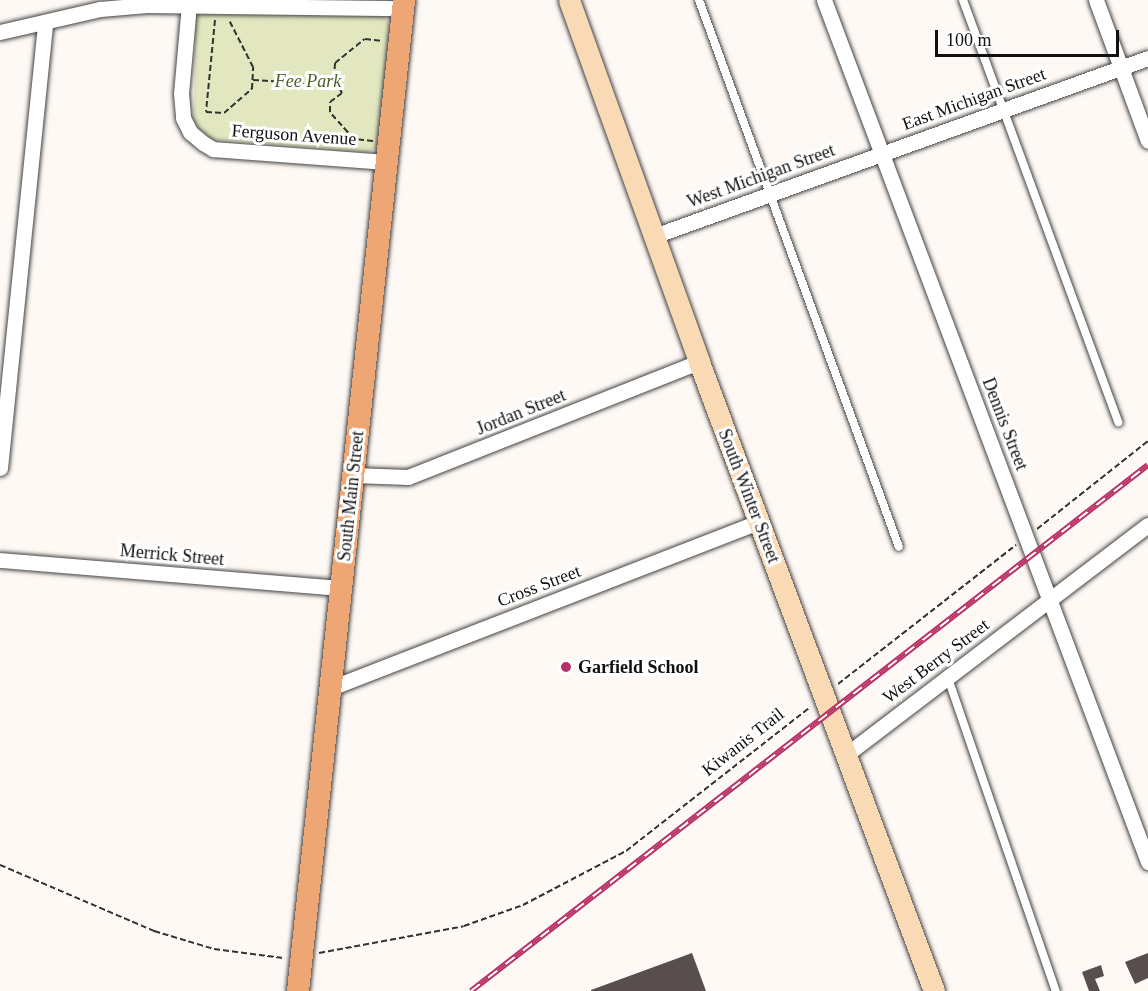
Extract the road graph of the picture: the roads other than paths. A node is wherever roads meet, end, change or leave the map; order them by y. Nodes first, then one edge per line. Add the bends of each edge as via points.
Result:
1 (569, 0) edge
2 (699, 0) edge
3 (824, 0) edge
4 (963, 0) edge
5 (1096, 0) edge
6 (189, 4) junction
7 (404, 4) edge
8 (45, 22) junction
9 (0, 32) edge
10 (1148, 58) edge
11 (1121, 68) junction
12 (1002, 110) junction
13 (1148, 141) edge
14 (882, 153) junction
15 (386, 162) junction
16 (768, 195) junction
17 (654, 236) junction
18 (699, 362) junction
19 (5, 364) edge
20 (1118, 422) dead end
21 (0, 468) edge
22 (353, 475) junction
23 (759, 522) junction
24 (1148, 525) edge
25 (899, 547) dead end
26 (0, 560) edge
27 (342, 588) junction
28 (1050, 598) junction
29 (947, 676) junction
30 (333, 687) junction
31 (846, 754) junction
32 (1148, 862) edge
33 (298, 991) edge
34 (934, 991) edge
35 (1056, 991) edge

1 - 17 street, South Winter Street
2 - 16 lane
3 - 14 street, Dennis Street
4 - 12 lane
5 - 11 street
6 - 7 street
6 - 8 street via 100,9
6 - 15 street, Ferguson Avenue via 182,101 190,132 203,143 213,149
7 - 15 main road, South Main Street
8 - 9 street
8 - 19 street
10 - 11 street, East Michigan Street
11 - 12 street, East Michigan Street
11 - 13 street
12 - 14 street, East Michigan Street
12 - 20 lane
14 - 16 street, West Michigan Street
14 - 28 street, Dennis Street
15 - 22 main road, South Main Street
16 - 17 street, West Michigan Street
16 - 25 lane
17 - 18 street, South Winter Street
18 - 22 street, Jordan Street via 408,477
18 - 23 street, South Winter Street
19 - 21 street
22 - 27 main road, South Main Street
23 - 30 street, Cross Street
23 - 31 street, South Winter Street
24 - 28 street, West Berry Street
26 - 27 street, Merrick Street
27 - 30 main road, South Main Street
28 - 29 street, West Berry Street
28 - 32 street, Dennis Street
29 - 31 street, West Berry Street
29 - 35 lane
30 - 33 main road, South Main Street
31 - 34 street, South Winter Street

